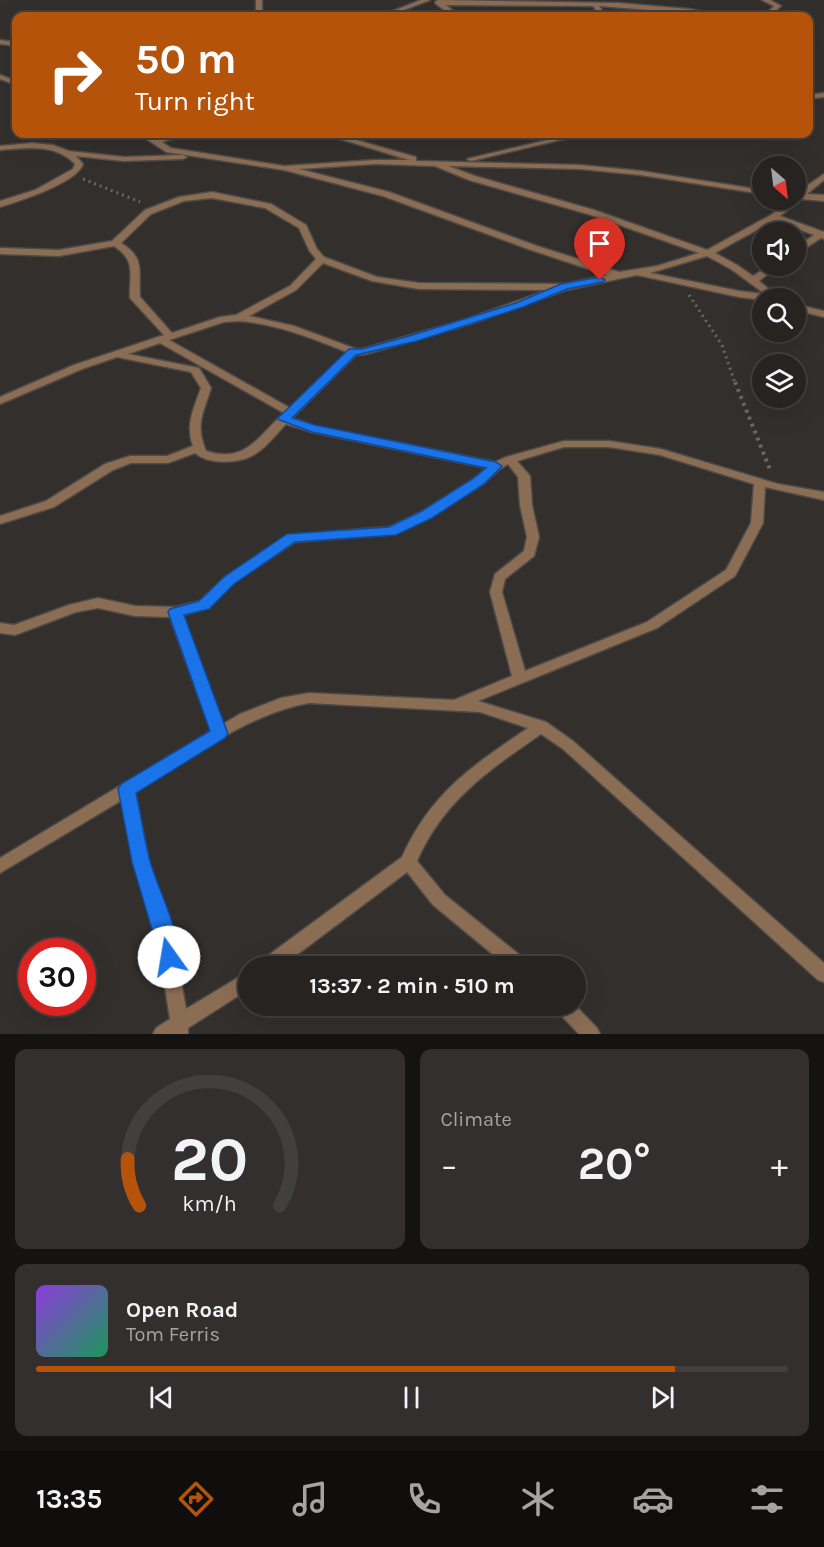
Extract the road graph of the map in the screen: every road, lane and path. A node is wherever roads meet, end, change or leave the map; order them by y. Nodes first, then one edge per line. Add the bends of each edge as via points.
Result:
1 (427, 0) edge
2 (765, 0) edge
3 (787, 0) edge
4 (437, 1) edge
5 (595, 3) junction
6 (778, 6) junction
7 (397, 12) edge
8 (451, 12) edge
9 (601, 12) edge
10 (697, 12) edge
11 (771, 12) edge
12 (150, 138) edge
13 (166, 138) edge
14 (341, 138) edge
15 (563, 138) edge
16 (156, 142) junction
17 (0, 148) edge
18 (69, 153) junction
19 (202, 155) junction
20 (420, 162) junction
21 (431, 162) junction
22 (456, 162) junction
23 (284, 168) junction
24 (72, 173) junction
25 (824, 176) edge
26 (752, 190) edge
27 (806, 190) edge
28 (806, 197) edge
29 (824, 198) edge
30 (0, 204) edge
31 (154, 208) junction
32 (782, 210) edge
33 (774, 217) junction
34 (823, 235) edge
35 (115, 243) junction
36 (806, 245) edge
37 (0, 251) edge
38 (708, 253) junction
39 (321, 259) junction
40 (637, 273) junction
41 (618, 275) junction
42 (759, 276) edge
43 (752, 281) junction
44 (682, 283) junction
45 (565, 287) junction
46 (762, 288) edge
47 (752, 294) edge
48 (806, 310) edge
49 (824, 314) edge
50 (240, 317) junction
51 (165, 338) junction
52 (353, 352) junction
53 (117, 355) junction
54 (0, 401) edge
55 (287, 416) junction
56 (199, 448) junction
57 (510, 459) junction
58 (496, 466) junction
59 (759, 481) junction
60 (777, 487) junction
61 (824, 496) edge
62 (0, 520) edge
63 (175, 612) junction
64 (1, 630) edge
65 (520, 679) junction
66 (457, 704) junction
67 (541, 726) junction
68 (219, 734) junction
69 (127, 789) junction
70 (408, 862) junction
71 (0, 866) edge
72 (281, 956) edge
73 (507, 956) edge
74 (824, 974) edge
75 (238, 987) edge
76 (573, 1016) edge
77 (179, 1027) edge
78 (162, 1034) edge
79 (591, 1034) edge

1 - 7 street
2 - 6 street
3 - 6 street
4 - 5 street
4 - 8 street
5 - 9 street
5 - 10 street
6 - 11 street
12 - 16 street
13 - 16 street
14 - 20 street
15 - 22 street
16 - 19 street via 169,150
17 - 18 street via 53,147
18 - 19 street via 124,159
18 - 24 street via 79,164
19 - 23 street
20 - 21 street
20 - 23 street via 319,163
21 - 22 street
21 - 38 street
22 - 26 street via 631,172
23 - 41 street via 386,194
24 - 30 street via 38,192
24 - 31 path
25 - 27 street
28 - 29 street
31 - 35 street
31 - 39 street via 212,195 268,207 303,227
32 - 33 street
33 - 34 street
33 - 38 street
34 - 36 street
35 - 37 street via 59,253
35 - 51 street via 129,251 137,262 135,298
38 - 40 street
38 - 43 street
39 - 45 street via 375,279 419,286
39 - 50 street via 293,288
40 - 41 street
40 - 44 street
41 - 45 street
42 - 43 street
43 - 46 street
44 - 47 street
44 - 60 path via 722,345
45 - 52 street via 468,322
48 - 49 street
50 - 51 street
50 - 52 street
51 - 53 street
51 - 55 street
52 - 55 street
53 - 54 street via 78,367
53 - 56 street via 195,370 206,388 194,424
55 - 56 street via 251,452 235,458 217,459 201,453
55 - 58 street via 312,429
56 - 62 street via 168,459 130,460 109,467 50,504
57 - 58 street
57 - 59 street via 564,444 609,444 661,452
57 - 65 street via 524,476 533,537 530,553 500,577 496,592
58 - 63 street via 427,514 391,531 292,538 229,580 204,605
59 - 60 street
59 - 65 street via 757,523 731,573 652,625
60 - 61 street
63 - 64 street via 98,603 15,630
63 - 68 street
65 - 66 street
66 - 67 street
66 - 68 street via 309,698 286,702 245,718
67 - 70 street via 462,783 440,805 415,843
67 - 74 street via 568,745
68 - 69 street
69 - 71 street
69 - 77 street via 141,862 165,936
70 - 72 street
70 - 73 street via 440,900
75 - 77 street
76 - 79 street
77 - 78 street

